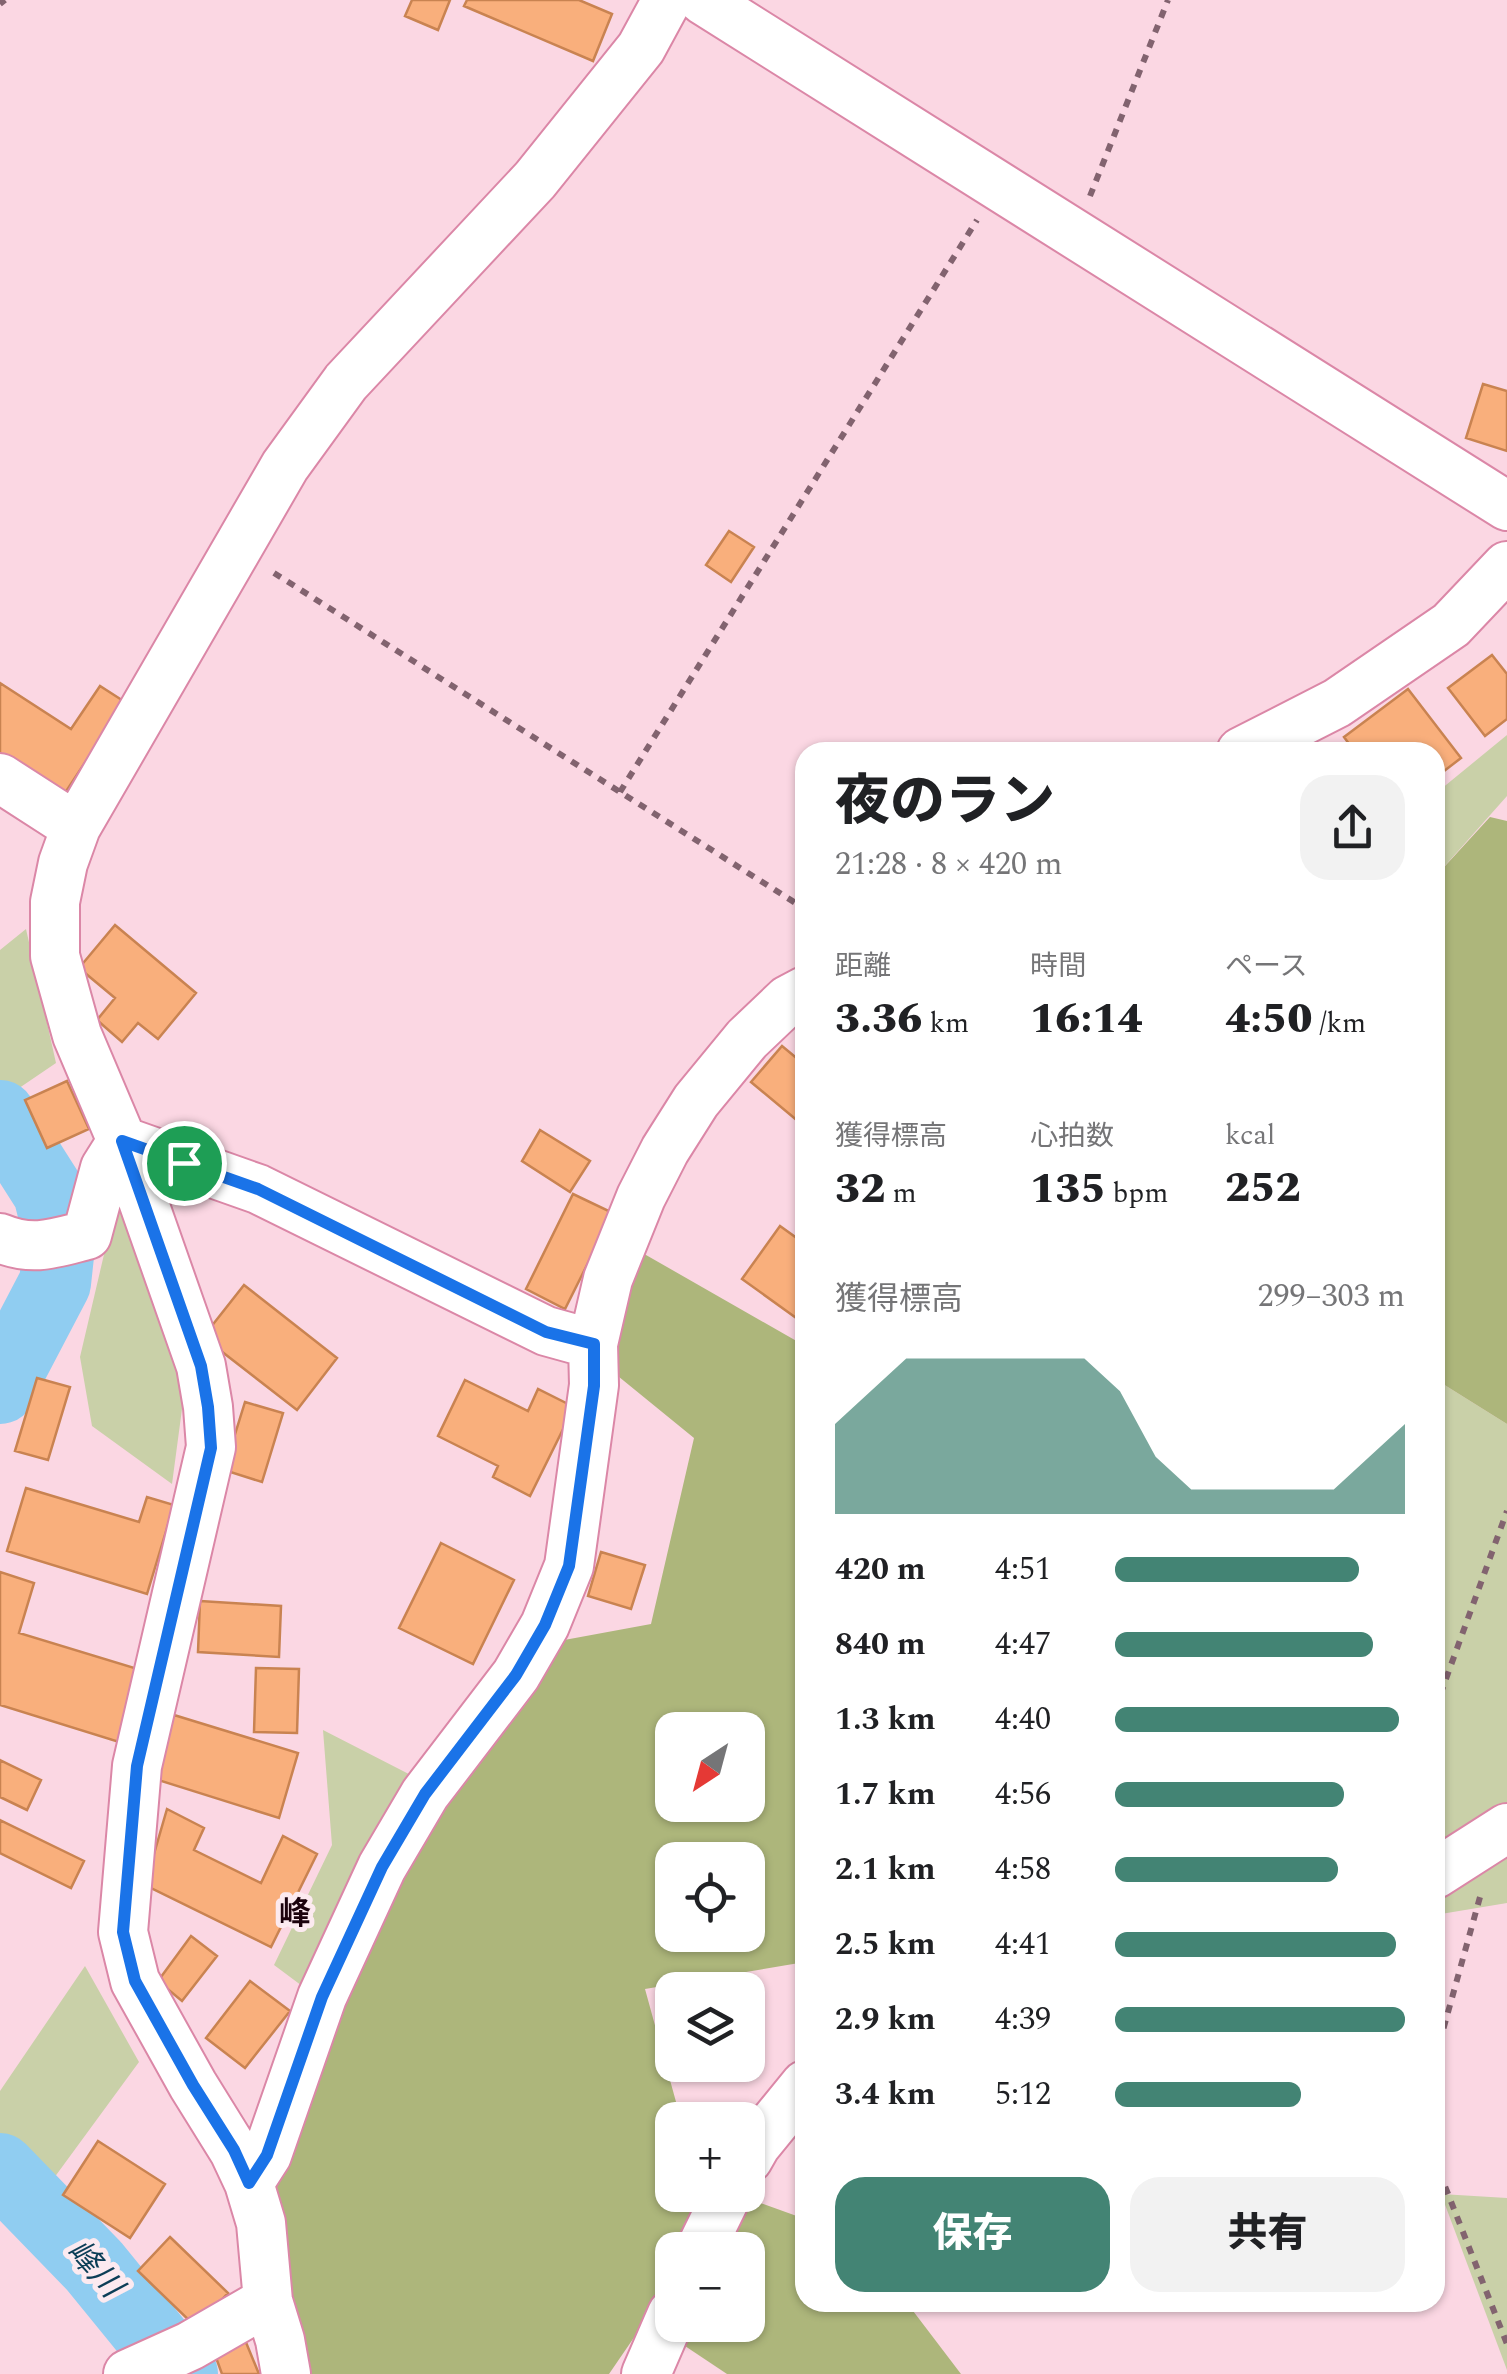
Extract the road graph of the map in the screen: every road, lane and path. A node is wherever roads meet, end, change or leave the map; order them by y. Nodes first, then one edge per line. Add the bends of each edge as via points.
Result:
1 (667, 0) edge
2 (703, 0) edge
3 (1168, 0) edge
4 (998, 186) junction
5 (1075, 234) junction
6 (1507, 506) edge
7 (235, 548) junction
8 (1507, 566) edge
9 (1262, 742) edge
10 (0, 778) edge
11 (620, 792) junction
12 (76, 827) junction
13 (795, 903) edge
14 (795, 996) edge
15 (122, 1141) junction
16 (18, 1242) edge
17 (594, 1344) junction
18 (1507, 1511) edge
19 (1445, 1682) edge
20 (1503, 1831) edge
21 (1445, 1868) edge
22 (1445, 2025) edge
23 (795, 2097) edge
24 (765, 2134) edge
25 (249, 2183) junction
26 (1445, 2186) edge
27 (268, 2301) junction
28 (660, 2342) edge
29 (1507, 2344) edge
30 (128, 2374) edge
31 (286, 2374) edge
32 (646, 2374) edge

1 - 7 street via 640,48 535,180 346,382
2 - 4 street
3 - 5 path
4 - 5 street
4 - 11 path
5 - 6 street
7 - 11 path
7 - 12 street
8 - 9 street via 1451,625 1338,703
10 - 12 street
11 - 13 path
12 - 15 street via 56,902 55,956 77,1035
14 - 17 street via 747,1039 665,1150 608,1280
15 - 16 street via 106,1168 88,1235
15 - 17 street via 258,1189 546,1332
15 - 25 street via 201,1366 211,1448 137,1766 123,1932 135,1981
17 - 25 street via 569,1566 545,1625 516,1675 425,1794 382,1867 322,1997 267,2155
18 - 19 path
20 - 21 street
20 - 22 path
23 - 24 street
25 - 27 street via 261,2222
26 - 29 path
27 - 30 street
27 - 31 street
28 - 32 street

